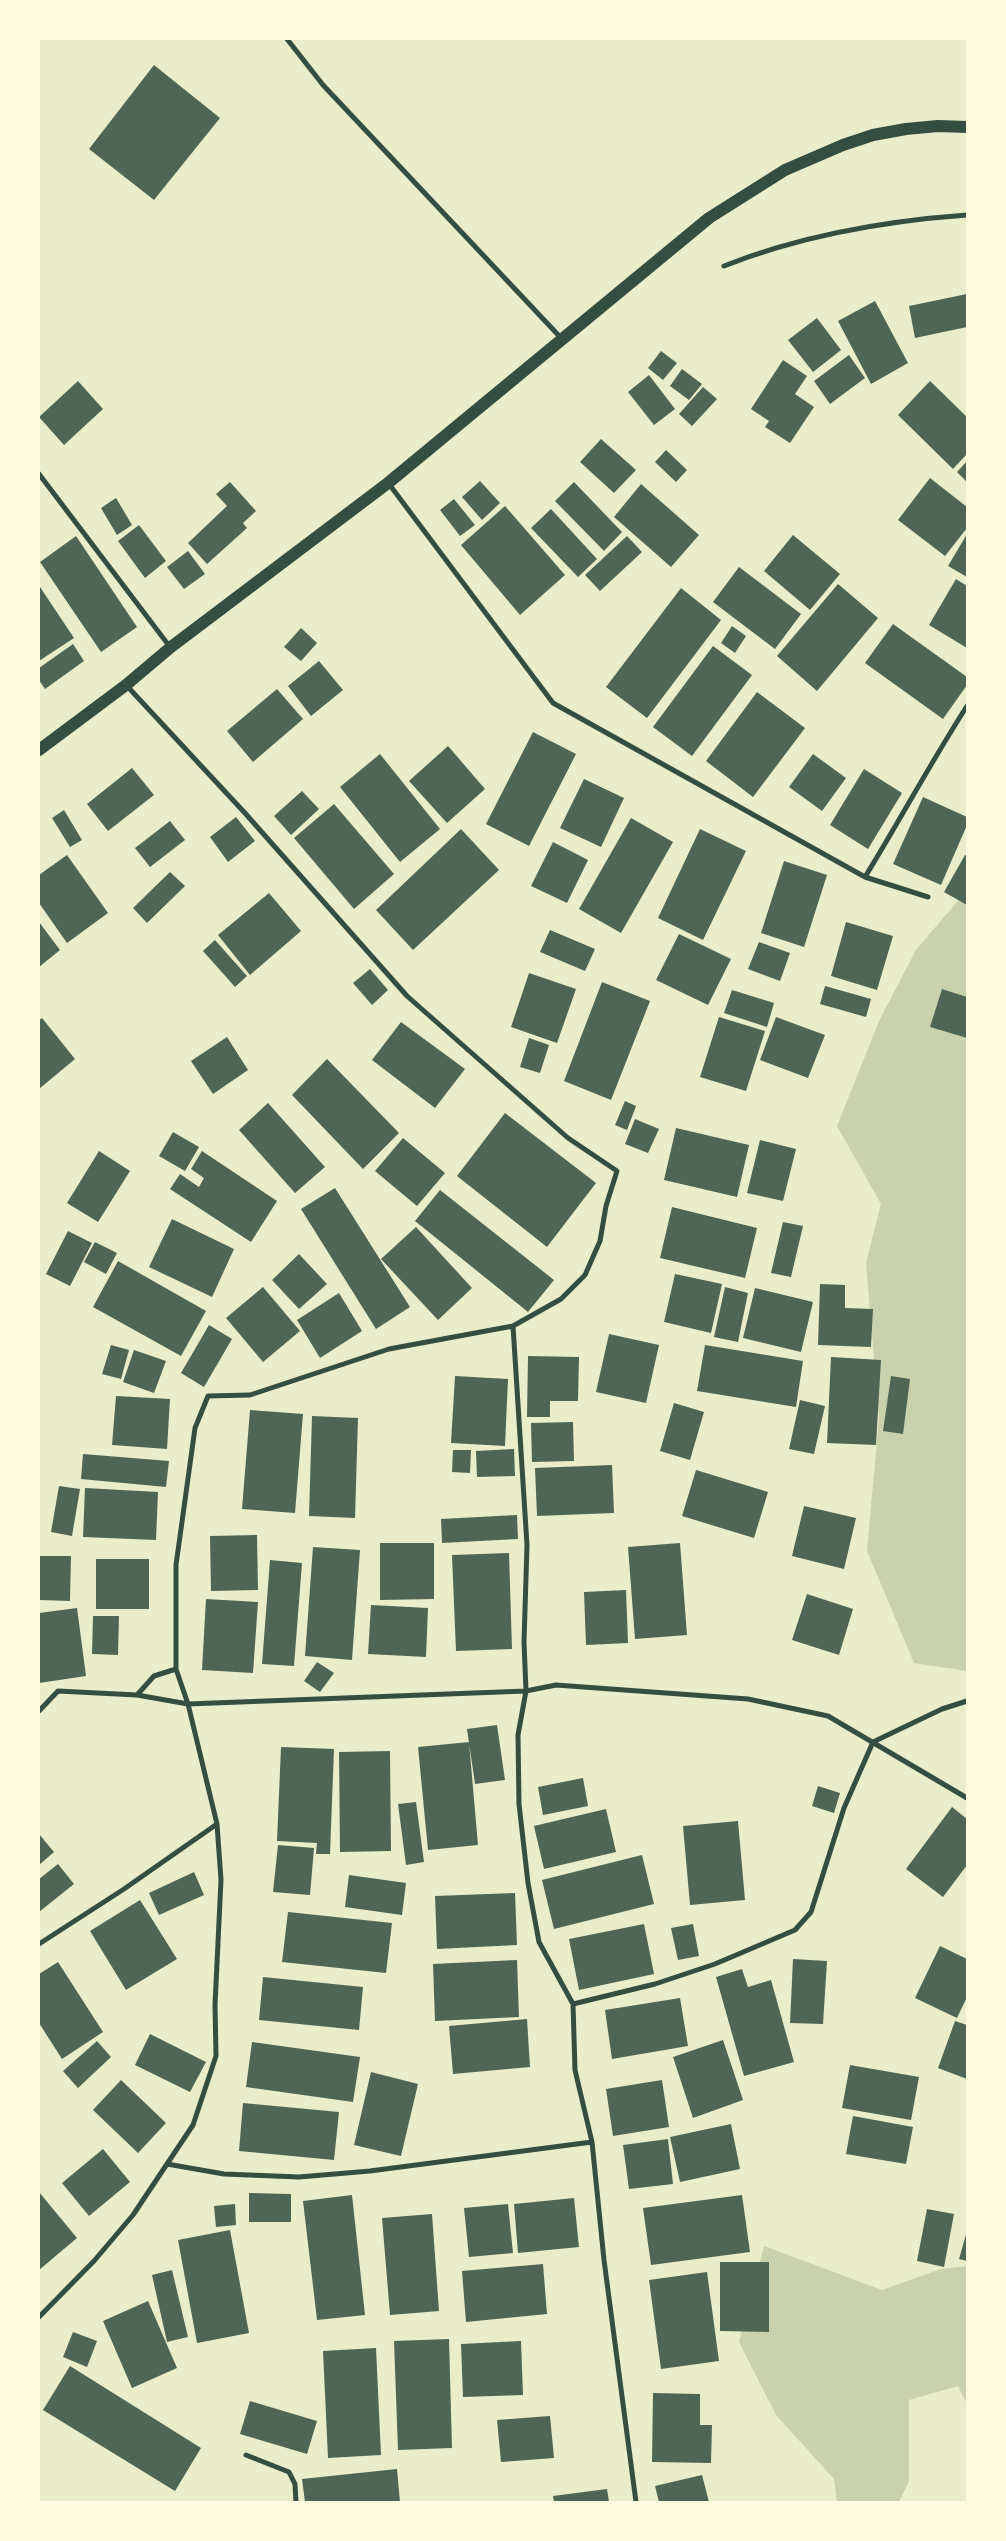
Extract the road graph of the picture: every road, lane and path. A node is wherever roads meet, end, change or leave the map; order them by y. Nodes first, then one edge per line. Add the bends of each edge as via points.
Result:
1 (287, 39) edge
2 (967, 127) edge
3 (967, 215) edge
4 (724, 266) dead end
5 (563, 339) junction
6 (39, 474) edge
7 (388, 483) junction
8 (171, 647) junction
9 (126, 685) junction
10 (967, 706) edge
11 (39, 750) edge
12 (866, 877) junction
13 (928, 897) dead end
14 (512, 1326) junction
15 (176, 1669) junction
16 (526, 1691) junction
17 (137, 1694) junction
18 (967, 1700) edge
19 (188, 1704) junction
20 (39, 1711) edge
21 (873, 1742) junction
22 (967, 1798) edge
23 (217, 1824) junction
24 (39, 1944) edge
25 (573, 2004) junction
26 (592, 2142) junction
27 (167, 2164) junction
28 (39, 2317) edge
29 (246, 2455) dead end
30 (296, 2502) edge
31 (636, 2502) edge

1 - 5 street via 323,86
2 - 5 main road via 938,126 873,135 785,170 709,218
3 - 4 street via 837,231 754,254
5 - 7 main road
6 - 8 street
7 - 8 main road
7 - 12 street via 553,703
8 - 9 main road
9 - 11 main road
9 - 14 street via 407,996 568,1138 618,1171 606,1206 600,1241 585,1275 561,1299
10 - 12 street
12 - 13 street
14 - 15 street via 389,1350 250,1395 208,1396 195,1428 176,1565
14 - 16 street via 527,1545
15 - 17 street via 154,1676
15 - 19 street
16 - 19 street
16 - 21 street via 556,1685 748,1699 828,1716
16 - 25 street via 518,1735 519,1794 528,1883 539,1942
17 - 19 street
17 - 20 street via 58,1691
18 - 21 street
19 - 23 street
21 - 22 street
21 - 25 street via 844,1808 811,1912 794,1930 715,1964 664,1981
23 - 24 street
23 - 27 street via 221,1880 216,2056 193,2125
25 - 26 street via 575,2070
26 - 27 street via 299,2177 224,2174
26 - 31 street via 606,2279
27 - 28 street via 134,2215
29 - 30 street via 289,2472

